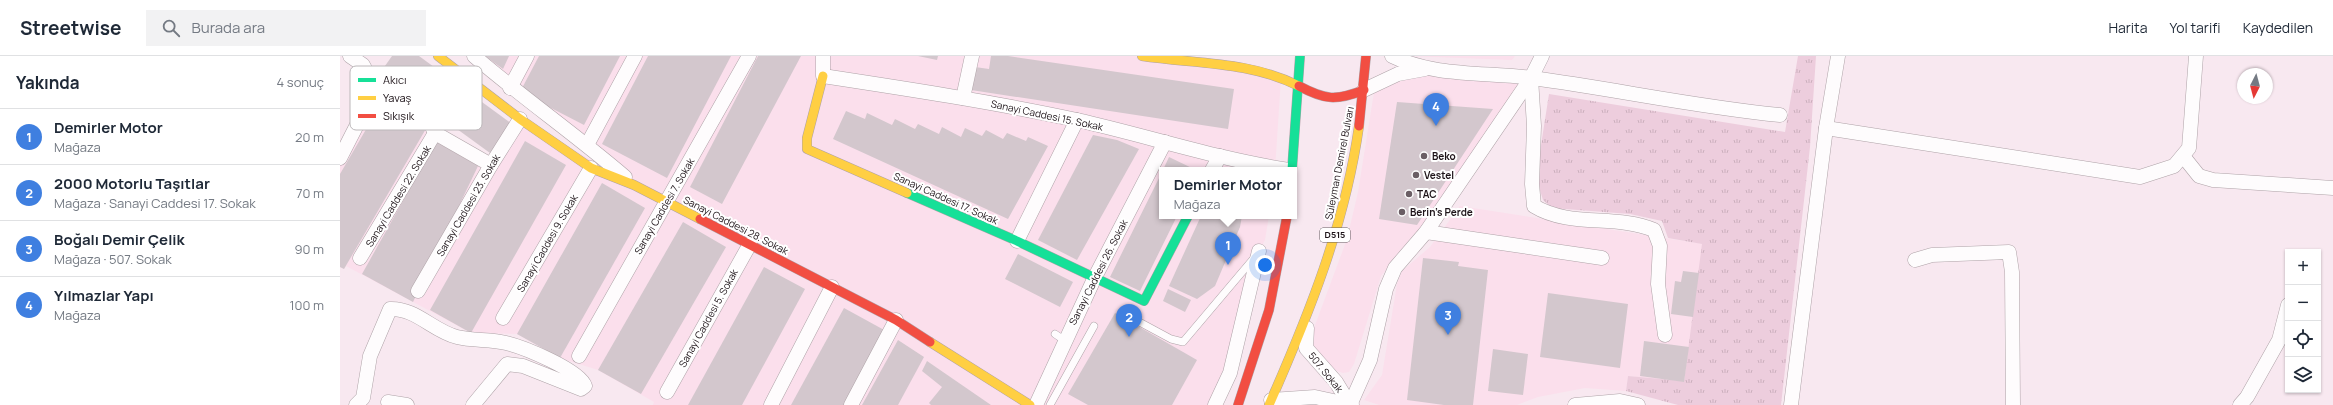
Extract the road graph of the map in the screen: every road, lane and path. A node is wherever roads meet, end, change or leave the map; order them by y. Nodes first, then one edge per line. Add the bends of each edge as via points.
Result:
1 (350, 56) edge
2 (438, 56) edge
3 (474, 56) edge
4 (527, 56) edge
5 (635, 56) edge
6 (749, 56) edge
7 (823, 56) edge
8 (972, 56) edge
9 (1142, 56) edge
10 (1300, 56) edge
11 (1366, 56) edge
12 (1392, 56) edge
13 (1542, 56) edge
14 (1838, 56) edge
15 (2196, 56) edge
16 (1229, 61) edge
17 (364, 66) edge
18 (451, 66) edge
19 (1430, 68) junction
20 (823, 76) junction
21 (1531, 78) junction
22 (1298, 86) junction
23 (510, 88) junction
24 (482, 90) edge
25 (1364, 90) junction
26 (963, 98) junction
27 (1780, 115) dead end
28 (520, 119) junction
29 (1077, 120) junction
30 (1826, 128) junction
31 (354, 130) edge
32 (434, 130) edge
33 (435, 133) junction
34 (1166, 142) junction
35 (587, 145) junction
36 (1220, 156) junction
37 (2183, 156) junction
38 (340, 158) edge
39 (491, 165) junction
40 (1214, 167) edge
41 (1276, 167) edge
42 (1291, 167) edge
43 (590, 168) junction
44 (634, 185) junction
45 (2333, 188) edge
46 (667, 202) junction
47 (1186, 219) edge
48 (1286, 219) edge
49 (1426, 232) junction
50 (1017, 241) junction
51 (750, 244) junction
52 (1259, 252) joint
53 (360, 258) dead end
54 (1602, 258) dead end
55 (1915, 260) dead end
56 (1095, 277) junction
57 (832, 287) junction
58 (418, 291) dead end
59 (1307, 315) junction
60 (2285, 317) edge
61 (503, 318) dead end
62 (1132, 318) dead end
63 (896, 320) junction
64 (1094, 326) dead end
65 (1665, 336) dead end
66 (578, 356) dead end
67 (667, 392) dead end
68 (388, 402) dead end
69 (1270, 402) edge
70 (356, 405) edge
71 (407, 405) edge
72 (473, 405) edge
73 (771, 405) edge
74 (851, 405) edge
75 (1030, 405) edge
76 (1036, 405) edge
77 (1050, 405) edge
78 (1215, 405) edge
79 (1238, 405) edge
80 (1351, 405) edge
81 (1575, 405) edge
82 (1638, 405) edge
83 (1791, 405) edge
84 (2013, 405) edge
85 (2240, 405) edge

1 - 17 street
2 - 18 main road, Sanayi Caddesi 28. Sokak
3 - 23 street
4 - 23 street
5 - 35 street
6 - 46 street, Sanayi Caddesi 7. Sokak
7 - 20 street
8 - 26 street
9 - 16 main road via 1169,61
10 - 22 main road
11 - 25 main road, Süleyman Demirel Bulvarı / D515
12 - 19 street via 1404,62
13 - 21 street
14 - 30 street
15 - 37 street via 2189,148
16 - 22 main road
19 - 21 street
19 - 25 street via 1398,74
20 - 26 street, Sanayi Caddesi 15. Sokak
20 - 50 main road, Sanayi Caddesi 17. Sokak via 807,138 807,149
21 - 27 street via 1698,105
21 - 49 street
21 - 65 street via 1534,206 1545,213 1639,224 1654,230 1660,246 1658,284
22 - 25 main road via 1332,100 1349,97
22 - 42 main road
23 - 35 street
24 - 28 main road, Sanayi Caddesi 28. Sokak
25 - 59 main road, Süleyman Demirel Bulvarı / D515 via 1339,223
26 - 29 street, Sanayi Caddesi 15. Sokak
28 - 39 street, Sanayi Caddesi 23. Sokak
28 - 43 main road, Sanayi Caddesi 28. Sokak
29 - 34 street, Sanayi Caddesi 15. Sokak
29 - 50 street
30 - 37 street via 2140,177 2174,166
30 - 83 street
31 - 38 street
32 - 33 street
33 - 39 street
33 - 53 street, Sanayi Caddesi 22. Sokak
34 - 36 street, Sanayi Caddesi 15. Sokak
34 - 56 street, Sanayi Caddesi 26. Sokak
35 - 44 street
36 - 40 street
36 - 41 street, Sanayi Caddesi 15. Sokak
37 - 45 street via 2199,176 2213,180
39 - 58 street, Sanayi Caddesi 23. Sokak
43 - 44 main road, Sanayi Caddesi 28. Sokak
43 - 61 street, Sanayi Caddesi 9. Sokak
44 - 46 main road, Sanayi Caddesi 28. Sokak
46 - 51 main road, Sanayi Caddesi 28. Sokak
46 - 66 street, Sanayi Caddesi 7. Sokak
47 - 56 main road, Sanayi Caddesi 17. Sokak via 1144,301
48 - 79 main road via 1269,310
49 - 54 street
49 - 80 street via 1395,268 1386,289 1370,360
50 - 56 main road, Sanayi Caddesi 17. Sokak
51 - 57 main road, Sanayi Caddesi 28. Sokak
51 - 67 street, Sanayi Caddesi 5. Sokak
52 - 62 lane via 1183,342
52 - 78 street via 1230,373
55 - 84 street via 1932,255 2009,252 2012,272
56 - 76 street, Sanayi Caddesi 26. Sokak via 1060,337
57 - 63 main road, Sanayi Caddesi 28. Sokak
57 - 73 street
59 - 69 main road, Süleyman Demirel Bulvarı / D515
59 - 80 street, 507. Sokak via 1306,348 1336,382
60 - 85 street via 2279,340
63 - 74 street
63 - 75 main road, Sanayi Caddesi 28. Sokak
64 - 77 lane
68 - 71 street
69 - 80 street, 507. Sokak via 1315,397
70 - 72 street via 363,398 370,356 390,309 402,309 456,337 506,343 538,355 570,372 584,382 585,386 582,389 577,388 523,366 507,364
81 - 82 street via 1620,401

